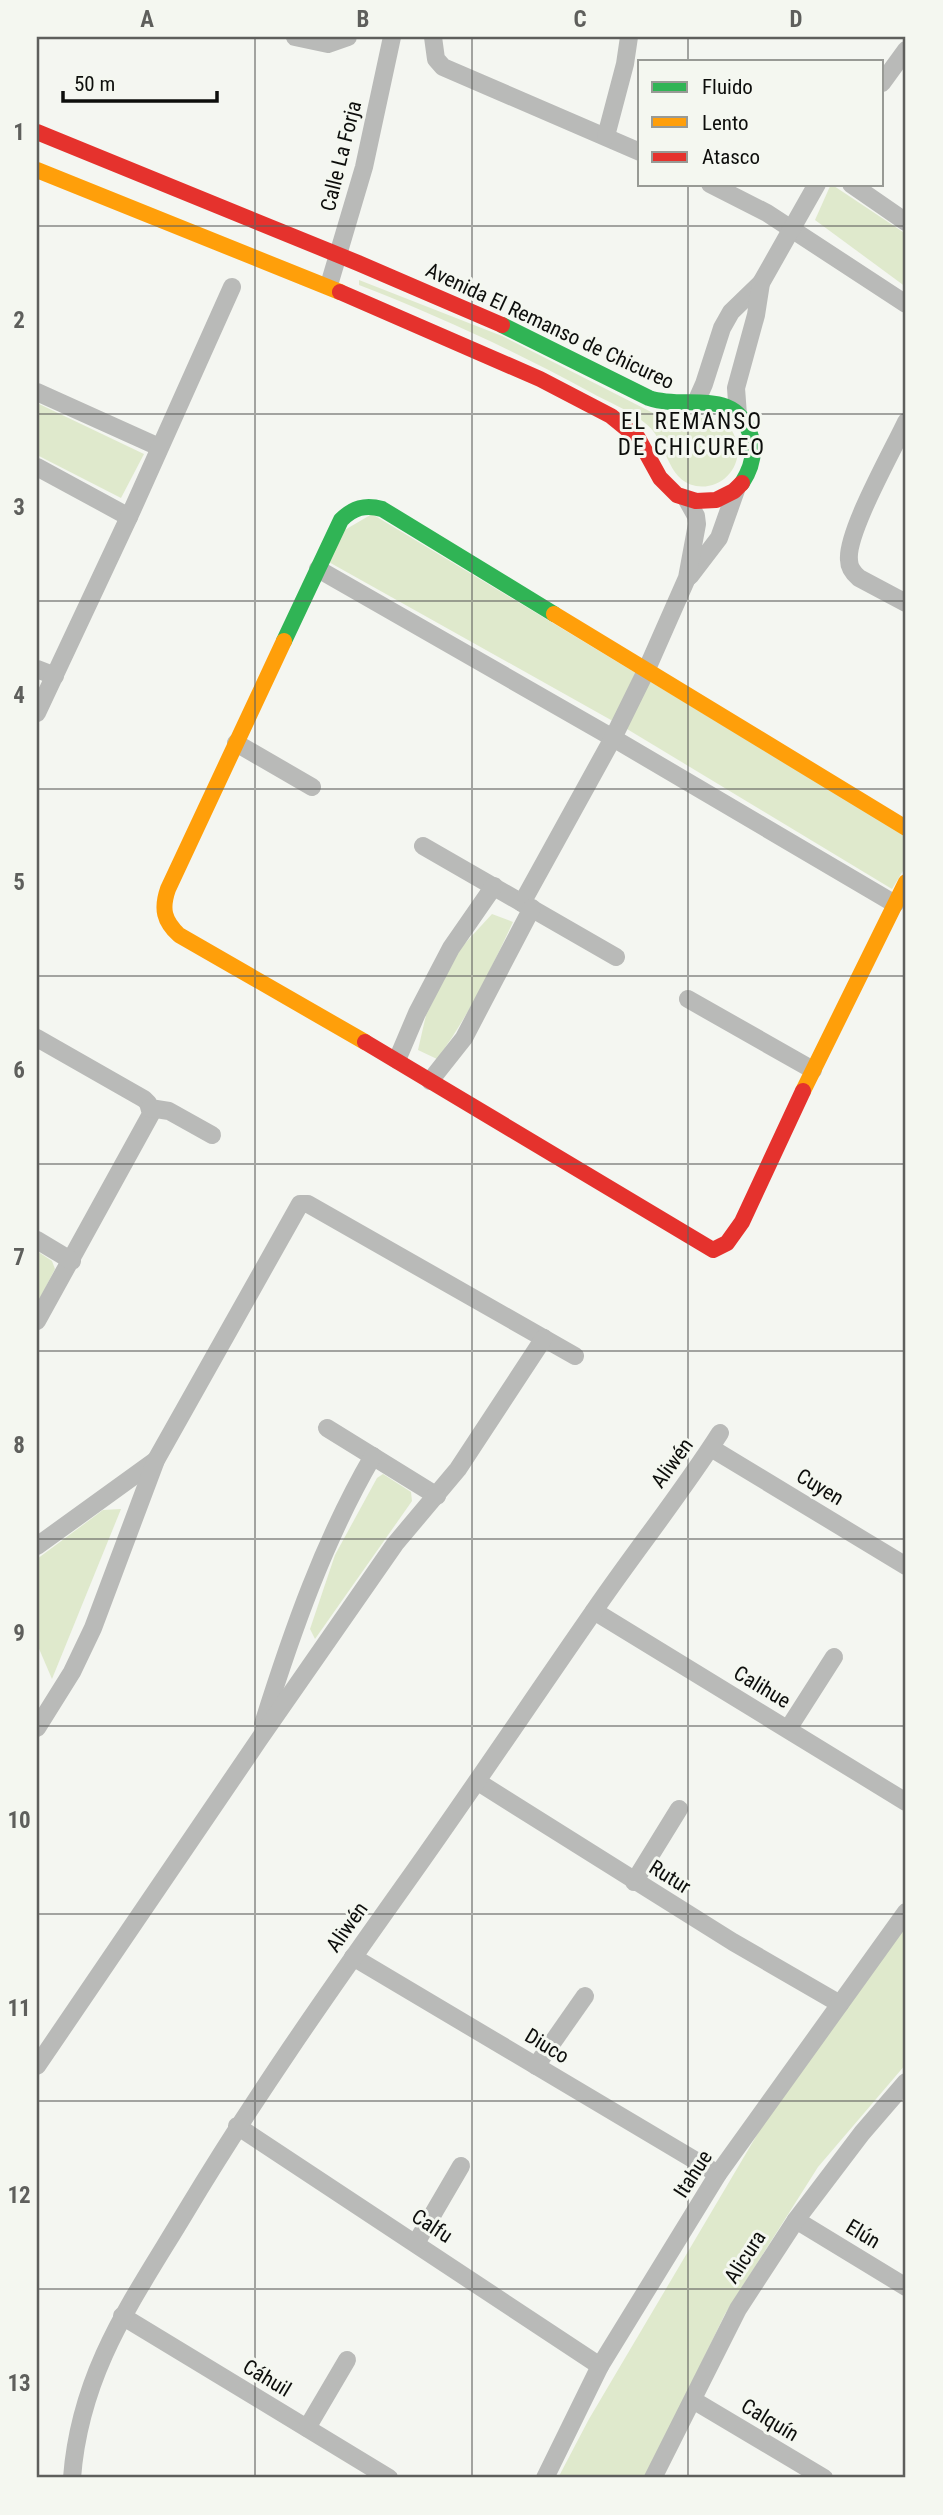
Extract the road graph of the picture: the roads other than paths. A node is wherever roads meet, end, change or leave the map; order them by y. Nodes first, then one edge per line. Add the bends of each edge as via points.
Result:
1 (295, 37) edge
2 (348, 37) edge
3 (392, 37) edge
4 (433, 37) edge
5 (629, 37) edge
6 (906, 50) edge
7 (633, 67) edge
8 (884, 80) edge
9 (37, 132) edge
10 (606, 136) junction
11 (638, 151) edge
12 (37, 170) edge
13 (714, 186) edge
14 (816, 186) edge
15 (854, 186) edge
16 (906, 222) edge
17 (791, 228) junction
18 (339, 255) junction
19 (761, 283) junction
20 (329, 285) junction
21 (232, 287) dead end
22 (906, 304) edge
23 (37, 392) edge
24 (696, 402) junction
25 (738, 415) junction
26 (906, 422) edge
27 (159, 447) junction
28 (37, 467) edge
29 (736, 490) junction
30 (687, 500) junction
31 (129, 517) junction
32 (318, 569) junction
33 (687, 578) junction
34 (906, 603) edge
35 (37, 669) edge
36 (646, 671) junction
37 (55, 676) junction
38 (37, 713) edge
39 (613, 738) junction
40 (236, 743) junction
41 (312, 787) dead end
42 (906, 828) edge
43 (424, 846) dead end
44 (906, 882) edge
45 (494, 886) junction
46 (895, 904) junction
47 (527, 906) junction
48 (616, 957) dead end
49 (688, 999) dead end
50 (37, 1038) edge
51 (397, 1060) junction
52 (813, 1070) junction
53 (430, 1081) junction
54 (150, 1108) junction
55 (212, 1135) dead end
56 (37, 1240) edge
57 (72, 1261) junction
58 (37, 1321) edge
59 (544, 1338) junction
60 (575, 1356) dead end
61 (327, 1428) dead end
62 (716, 1441) joint
63 (373, 1456) junction
64 (156, 1460) junction
65 (437, 1496) junction
66 (37, 1546) edge
67 (906, 1566) edge
68 (594, 1611) junction
69 (834, 1657) dead end
70 (37, 1728) edge
71 (788, 1729) junction
72 (258, 1741) junction
73 (478, 1782) junction
74 (906, 1802) edge
75 (679, 1809) dead end
76 (634, 1882) junction
77 (906, 1912) edge
78 (353, 1957) junction
79 (585, 1996) dead end
80 (841, 2004) junction
81 (37, 2066) edge
82 (536, 2066) junction
83 (906, 2082) edge
84 (237, 2126) junction
85 (461, 2165) dead end
86 (718, 2174) junction
87 (796, 2221) junction
88 (416, 2243) junction
89 (906, 2287) edge
90 (122, 2316) junction
91 (347, 2360) dead end
92 (600, 2366) junction
93 (693, 2400) junction
94 (307, 2428) junction
95 (72, 2478) edge
96 (389, 2478) edge
97 (545, 2478) edge
98 (653, 2478) edge
99 (824, 2478) edge

1 - 2 street via 328,44
3 - 18 street, Calle La Forja via 364,167
4 - 10 street via 436,59 443,67
5 - 7 street
6 - 8 street
7 - 10 street
9 - 18 street, Avenida El Remanso de Chicureo
10 - 11 street
12 - 20 street
13 - 17 street
14 - 17 street
15 - 16 street
17 - 19 street
17 - 22 street
18 - 20 street, Calle La Forja
18 - 24 street, Avenida El Remanso de Chicureo via 521,333 656,402 673,406
19 - 24 street via 731,312 722,328
19 - 25 street via 736,388
20 - 30 street via 443,334 612,418 636,435 665,485
21 - 27 street
23 - 27 street
24 - 25 street, Avenida El Remanso de Chicureo via 720,403
25 - 29 street via 749,429 754,453 747,476
26 - 34 street via 859,518 848,559 859,578
27 - 31 street
28 - 31 street
29 - 30 street via 713,501
29 - 33 street via 719,538
30 - 33 street via 697,524
31 - 37 street
32 - 36 street via 345,515 358,507 375,507
32 - 39 street
32 - 40 street
33 - 36 street
35 - 37 street
36 - 39 street
36 - 42 street
37 - 38 street
39 - 46 street
39 - 47 street
40 - 41 street
40 - 51 street via 168,889 162,914 167,925
43 - 45 street
44 - 46 street
45 - 47 street
45 - 51 street via 451,948
46 - 52 street
47 - 48 street
47 - 53 street via 464,1038
49 - 52 street
50 - 54 street via 144,1099
51 - 53 street
52 - 53 street via 742,1222 732,1239 713,1250
54 - 55 street via 169,1111
54 - 57 street via 149,1120
56 - 57 street
57 - 58 street
59 - 60 street
59 - 64 street via 308,1204 300,1204
59 - 65 street
61 - 63 street
62 - 67 street, Cuyen
62 - 68 street, Aliwén
63 - 65 street
63 - 72 street via 348,1498 314,1576
64 - 66 street
64 - 70 street via 93,1628
65 - 72 street via 395,1544
68 - 71 street, Calihue
68 - 73 street, Aliwén
69 - 71 street
71 - 74 street, Calihue
72 - 81 street
73 - 76 street, Rutur
73 - 78 street, Aliwén
75 - 76 street
76 - 80 street, Rutur
77 - 80 street, Itahue
78 - 82 street, Diuco
78 - 84 street, Aliwén
79 - 82 street
80 - 86 street, Itahue
82 - 86 street, Diuco
83 - 87 street, Alicura
84 - 88 street, Calfu
84 - 90 street, Aliwén
85 - 88 street
86 - 92 street, Itahue
87 - 89 street, Elún
87 - 93 street, Alicura via 738,2309
88 - 92 street, Calfu
90 - 94 street, Cáhuil
90 - 95 street, Aliwén via 85,2400
91 - 94 street
92 - 97 street, Itahue
93 - 98 street, Alicura
93 - 99 street, Calquín
94 - 96 street, Cáhuil

